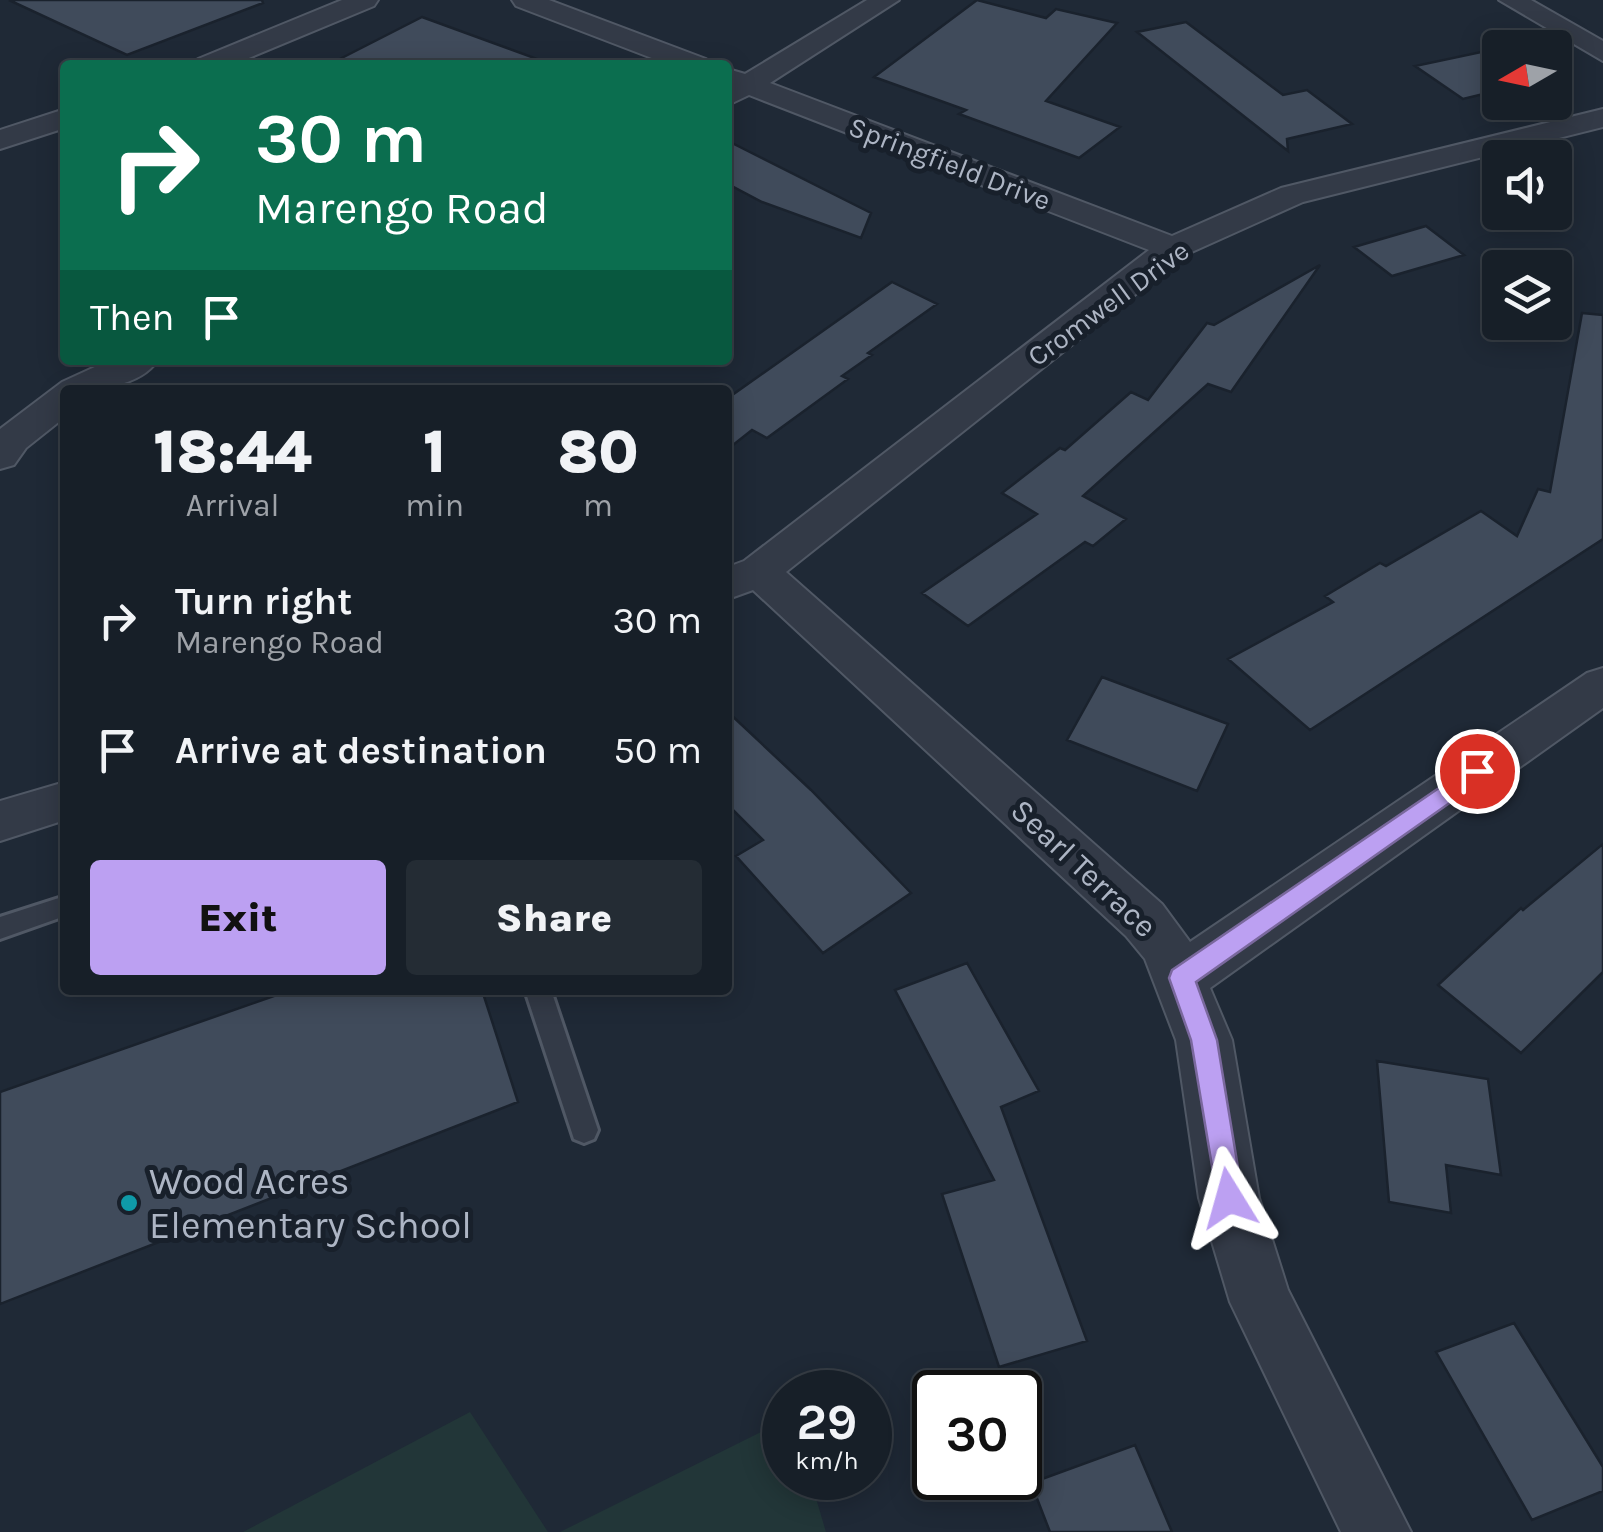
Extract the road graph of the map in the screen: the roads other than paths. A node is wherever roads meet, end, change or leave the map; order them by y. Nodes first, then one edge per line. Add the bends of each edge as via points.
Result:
1 (365, 0) edge
2 (525, 0) edge
3 (886, 0) edge
4 (1512, 0) edge
5 (1603, 53) edge
6 (220, 60) edge
7 (683, 60) edge
8 (734, 86) edge
9 (1603, 118) edge
10 (60, 120) edge
11 (0, 140) edge
12 (1173, 248) junction
13 (129, 365) edge
14 (86, 385) edge
15 (60, 402) edge
16 (0, 456) edge
17 (743, 578) edge
18 (1603, 686) edge
19 (60, 803) edge
20 (0, 821) edge
21 (60, 908) edge
22 (0, 928) edge
23 (1182, 978) junction
24 (540, 995) edge
25 (584, 1130) dead end
26 (1377, 1532) edge

1 - 6 street
2 - 7 street
3 - 8 street
4 - 5 street
8 - 12 street, Springfield Drive
9 - 12 street, Cromwell Drive via 1292,195
10 - 11 street
12 - 17 street, Cromwell Drive
13 - 14 street
15 - 16 street
17 - 23 street, Searl Terrace via 1144,920
18 - 23 street
19 - 20 street
21 - 22 lane
23 - 26 street, Searl Terrace via 1204,1040 1229,1198 1261,1302
24 - 25 lane

